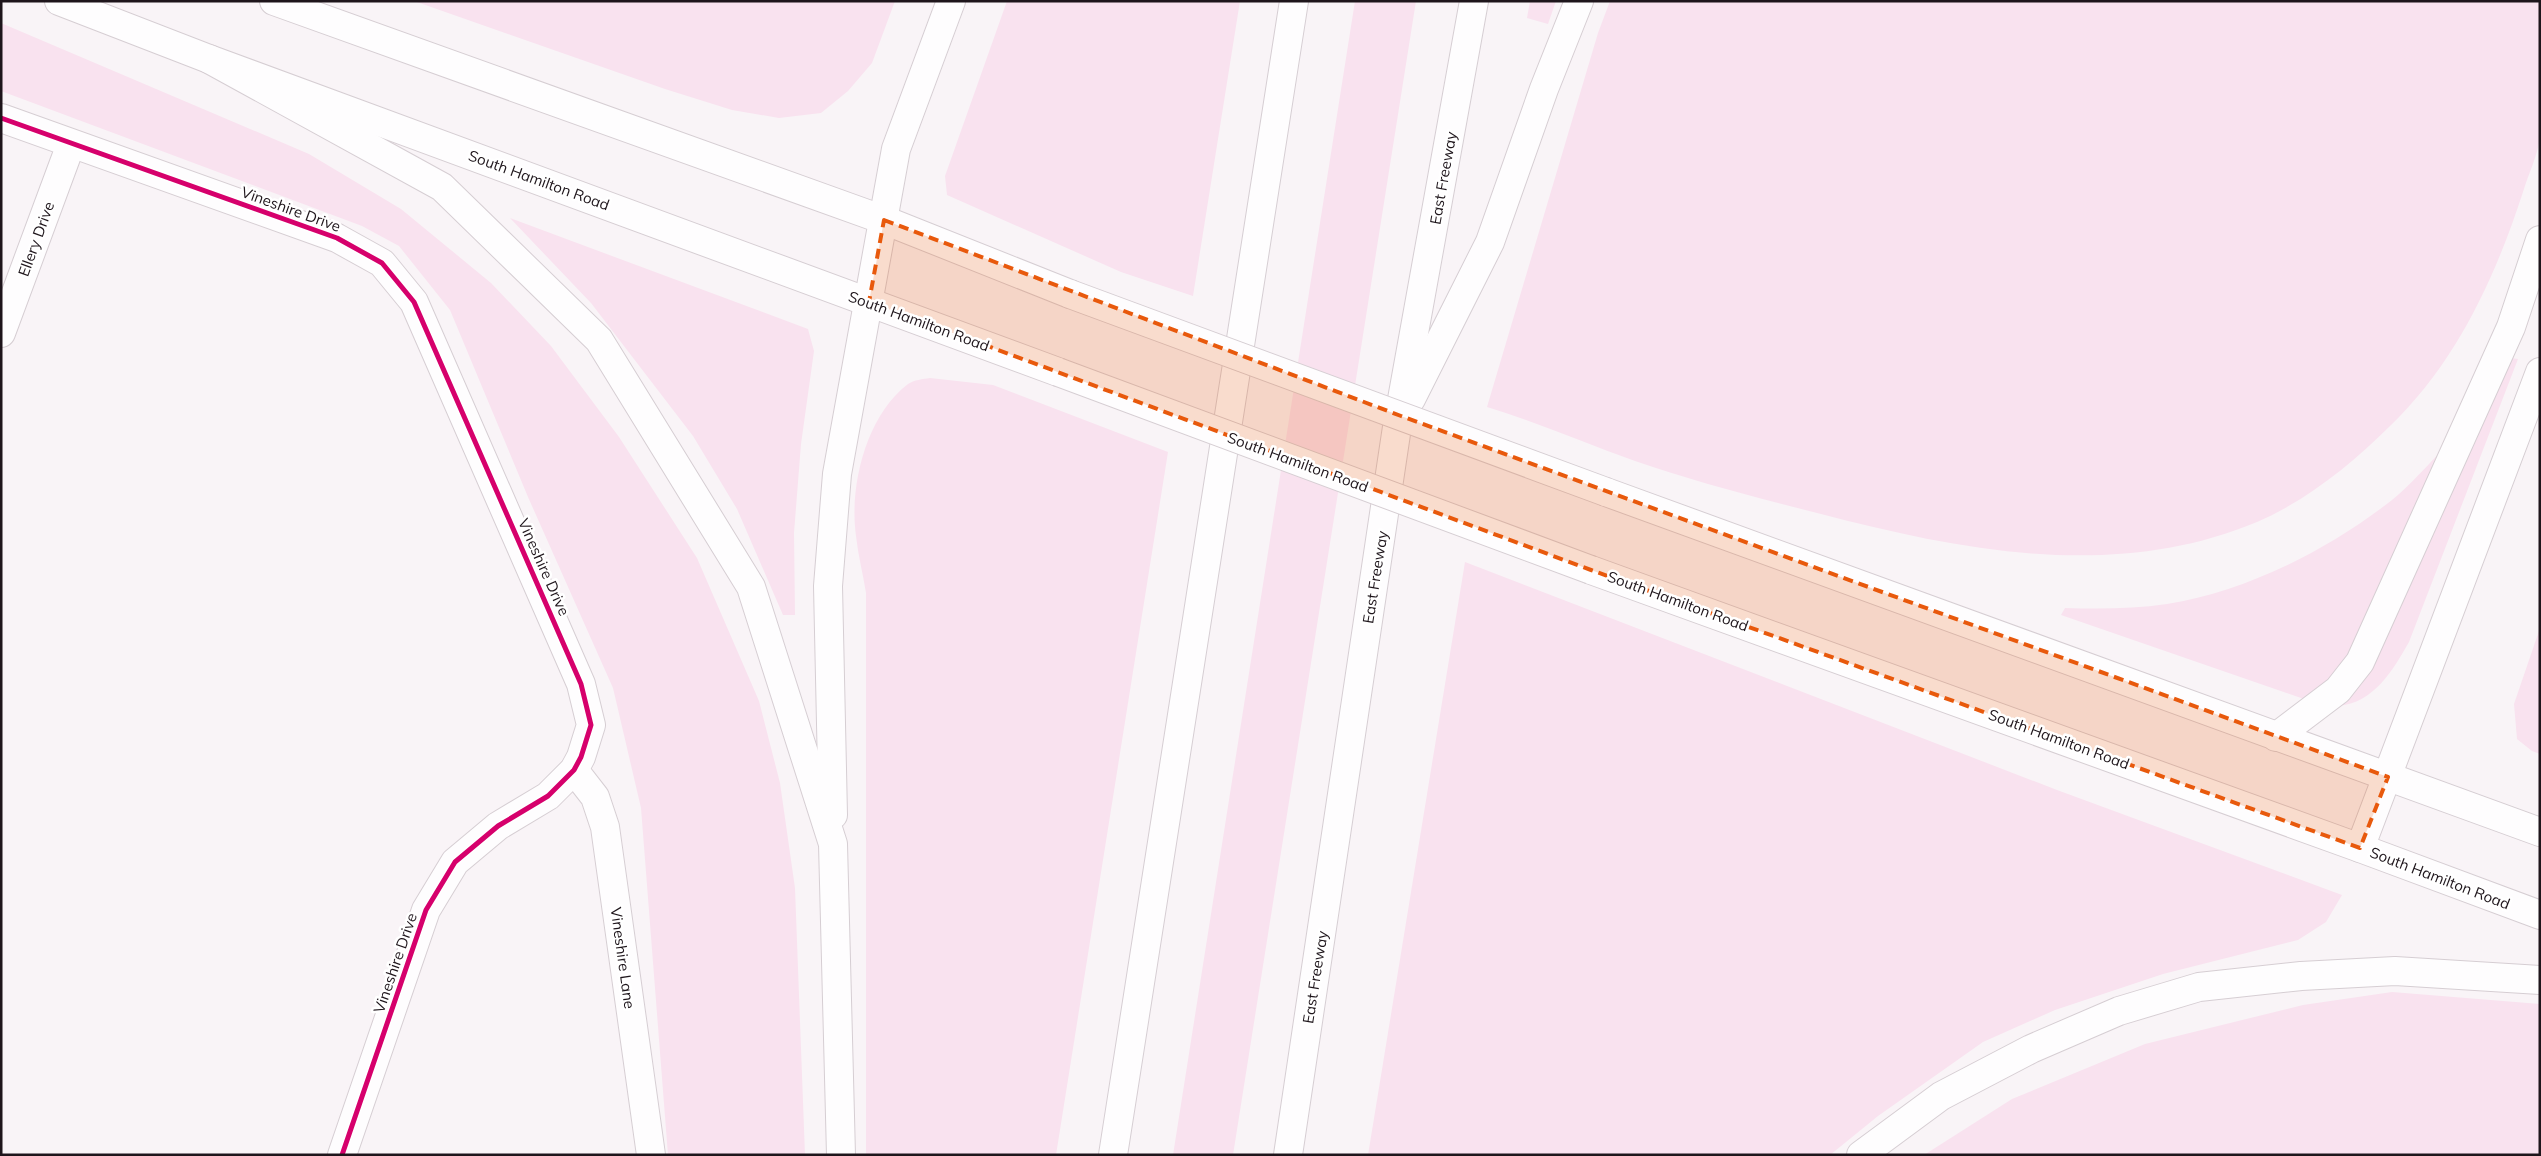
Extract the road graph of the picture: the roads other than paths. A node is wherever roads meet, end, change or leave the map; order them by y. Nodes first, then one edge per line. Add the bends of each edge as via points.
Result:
1 (59, 1) edge
2 (274, 1) edge
3 (951, 1) edge
4 (1294, 1) edge
5 (1474, 1) edge
6 (1579, 1) edge
7 (210, 59) junction
8 (1, 118) edge
9 (71, 144) junction
10 (884, 220) junction
11 (2540, 240) edge
12 (869, 302) junction
13 (1, 333) edge
14 (2540, 372) edge
15 (1397, 427) junction
16 (2276, 737) junction
17 (574, 770) junction
18 (2388, 777) junction
19 (2540, 832) edge
20 (833, 844) junction
21 (2360, 848) junction
22 (2540, 915) edge
23 (2540, 980) edge
24 (342, 1155) edge
25 (651, 1155) edge
26 (841, 1155) edge
27 (1113, 1155) edge
28 (1288, 1155) edge
29 (1860, 1155) edge

1 - 7 main road, South Hamilton Road
2 - 10 main road
3 - 10 main road via 896,149
4 - 27 main road
5 - 15 main road, East Freeway
6 - 15 main road via 1490,242
7 - 12 main road, South Hamilton Road
7 - 20 main road via 442,187 599,340 751,587
8 - 9 main road, Vineshire Drive
9 - 13 main road, Ellery Drive
9 - 17 main road, Vineshire Drive via 337,238 382,263 414,302 581,684 591,725
10 - 12 main road
10 - 16 main road, bridge via 1070,294
11 - 16 main road via 2511,327 2360,662 2338,690
12 - 20 main road via 837,474 828,586
12 - 21 main road, South Hamilton Road, bridge via 1591,570
14 - 18 main road
15 - 28 main road, East Freeway
16 - 18 main road
17 - 24 main road, Vineshire Drive via 548,796 498,826 455,862 426,910
17 - 25 main road, Vineshire Lane via 595,796 605,827
18 - 19 main road
18 - 21 main road
20 - 26 main road
21 - 22 main road, South Hamilton Road
23 - 29 main road via 2395,971 2301,976 2199,987 2119,1011 2031,1050 1941,1096

